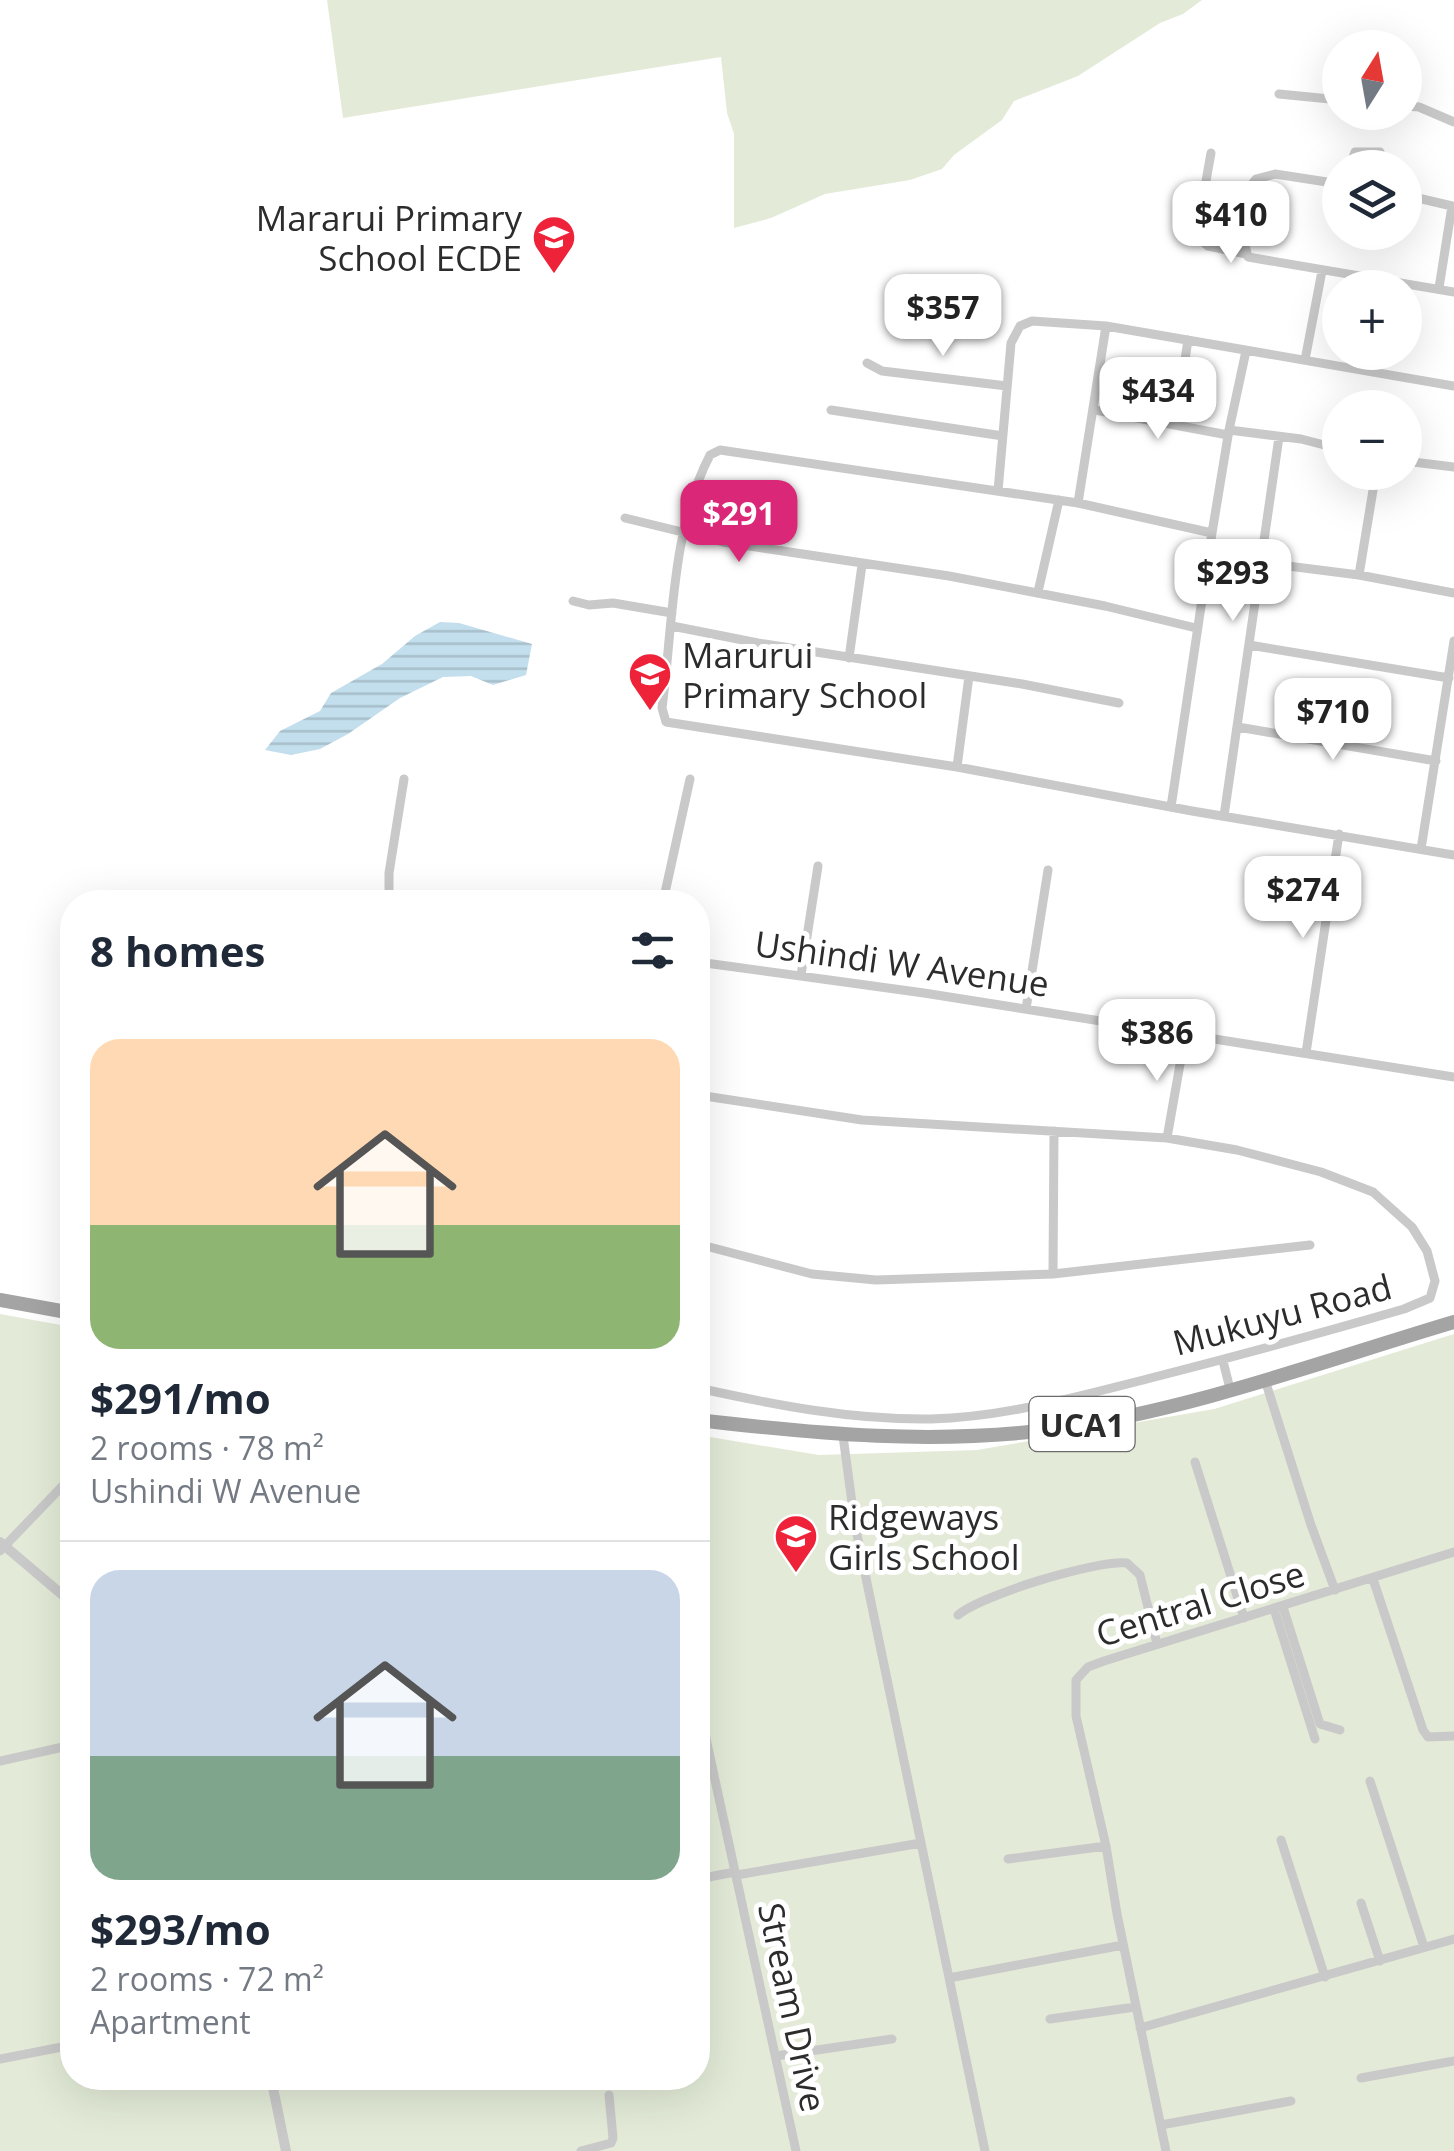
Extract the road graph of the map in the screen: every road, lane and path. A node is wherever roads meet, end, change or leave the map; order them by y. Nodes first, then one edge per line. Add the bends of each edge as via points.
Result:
1 (1279, 94) dead end
2 (1322, 98) edge
3 (1422, 108) edge
4 (1454, 122) edge
5 (1211, 153) dead end
6 (1322, 181) edge
7 (1454, 192) edge
8 (1422, 199) edge
9 (1453, 206) edge
10 (1246, 254) junction
11 (1322, 271) joint
12 (1422, 285) edge
13 (1439, 288) junction
14 (1454, 292) edge
15 (1106, 326) junction
16 (1188, 340) junction
17 (1246, 350) junction
18 (1305, 360) junction
19 (867, 362) dead end
20 (1007, 386) junction
21 (1454, 386) edge
22 (830, 410) dead end
23 (1095, 410) junction
24 (1176, 425) junction
25 (1228, 432) junction
26 (1003, 436) junction
27 (1279, 437) junction
28 (1322, 445) edge
29 (1422, 464) edge
30 (1454, 467) edge
31 (1373, 490) edge
32 (998, 491) junction
33 (1059, 500) junction
34 (1078, 503) junction
35 (624, 518) dead end
36 (685, 532) junction
37 (1212, 533) junction
38 (1209, 556) junction
39 (1263, 564) junction
40 (862, 565) junction
41 (1359, 575) junction
42 (1038, 592) junction
43 (1454, 593) edge
44 (572, 602) dead end
45 (672, 613) junction
46 (672, 626) junction
47 (1196, 628) junction
48 (1454, 641) edge
49 (1249, 645) junction
50 (849, 658) junction
51 (969, 676) junction
52 (1449, 678) junction
53 (1119, 703) dead end
54 (1238, 727) junction
55 (1436, 761) junction
56 (957, 767) junction
57 (404, 779) dead end
58 (690, 779) dead end
59 (1171, 807) junction
60 (1224, 816) junction
61 (1340, 834) junction
62 (1421, 849) junction
63 (1454, 855) edge
64 (818, 866) dead end
65 (1048, 870) dead end
66 (389, 890) edge
67 (665, 890) edge
68 (710, 964) edge
69 (801, 975) junction
70 (1026, 1009) junction
71 (1185, 1036) junction
72 (1306, 1053) junction
73 (1454, 1077) edge
74 (710, 1097) edge
75 (1054, 1131) junction
76 (1167, 1138) junction
77 (1310, 1245) dead end
78 (710, 1247) edge
79 (1053, 1274) junction
80 (0, 1300) edge
81 (60, 1311) edge
82 (1454, 1322) edge
83 (1222, 1361) junction
84 (1265, 1380) junction
85 (1230, 1389) junction
86 (710, 1391) edge
87 (1020, 1409) junction
88 (820, 1414) junction
89 (710, 1421) edge
90 (1026, 1432) junction
91 (820, 1434) junction
92 (843, 1436) junction
93 (1196, 1462) dead end
94 (60, 1488) edge
95 (2, 1546) edge
96 (1454, 1552) edge
97 (1373, 1579) junction
98 (60, 1590) edge
99 (1335, 1590) junction
100 (1278, 1608) junction
101 (958, 1615) dead end
102 (1244, 1618) junction
103 (1157, 1644) junction
104 (1340, 1730) dead end
105 (1454, 1736) edge
106 (1315, 1739) dead end
107 (60, 1748) edge
108 (710, 1757) edge
109 (0, 1761) edge
110 (1370, 1781) dead end
111 (1281, 1840) dead end
112 (921, 1843) junction
113 (1106, 1846) junction
114 (1008, 1860) dead end
115 (736, 1874) junction
116 (710, 1877) edge
117 (1361, 1903) dead end
118 (1454, 1939) edge
119 (1123, 1945) junction
120 (1424, 1947) junction
121 (1380, 1961) junction
122 (1325, 1977) junction
123 (949, 1978) junction
124 (1136, 2006) junction
125 (1050, 2019) dead end
126 (1140, 2028) junction
127 (892, 2039) dead end
128 (60, 2047) edge
129 (776, 2056) junction
130 (0, 2059) edge
131 (1454, 2061) edge
132 (1362, 2078) dead end
133 (273, 2090) edge
134 (609, 2095) dead end
135 (1291, 2100) dead end
136 (1162, 2126) junction
137 (286, 2151) edge
138 (581, 2151) edge
139 (796, 2151) edge
140 (985, 2151) edge
141 (1166, 2151) edge

1 - 2 street
3 - 4 street
5 - 10 street via 1200,239
6 - 10 street via 1260,175 1252,184
7 - 9 street
8 - 9 street
9 - 13 street
10 - 11 street
11 - 18 street
12 - 13 street
13 - 14 street
15 - 16 street
15 - 20 street via 1020,326 1011,343
15 - 23 street
16 - 17 street
16 - 24 street
17 - 18 street
17 - 25 street
18 - 21 street
19 - 20 street via 882,372
20 - 26 street
22 - 26 street
23 - 24 street
23 - 34 street
24 - 25 street
25 - 27 street
25 - 37 street
26 - 32 street
27 - 28 street
27 - 39 street
29 - 30 street
31 - 41 street
32 - 33 street
32 - 36 street via 720,450 712,452
33 - 34 street
33 - 42 street
34 - 37 street
35 - 36 street
36 - 40 street
36 - 45 street
37 - 38 street
38 - 39 street
38 - 47 street
39 - 41 street
39 - 49 street
40 - 42 street
40 - 50 street
41 - 43 street
42 - 47 street
44 - 45 street
45 - 46 street
46 - 50 street
46 - 56 street via 666,722
47 - 59 street
48 - 52 street
49 - 52 street
49 - 54 street
50 - 51 street
51 - 53 street
51 - 56 street
52 - 55 street
54 - 55 street
54 - 60 street
55 - 62 street
56 - 59 street
57 - 66 street
58 - 67 street
59 - 60 street
60 - 61 street
61 - 62 street
61 - 72 street
62 - 63 street
64 - 69 street
65 - 70 street
68 - 69 street, Ushindi W Avenue
69 - 70 street, Ushindi W Avenue
70 - 71 street, Ushindi W Avenue
71 - 72 street, Ushindi W Avenue
71 - 76 street
72 - 73 street, Ushindi W Avenue
74 - 75 street, Mukuyu Road via 862,1120
75 - 76 street, Mukuyu Road
75 - 79 street
76 - 83 street, Mukuyu Road via 1237,1150 1362,1186 1412,1226 1435,1281 1422,1303
77 - 79 street
78 - 79 street via 844,1279
80 - 81 main road
82 - 84 main road, UCA1
83 - 85 street
83 - 87 street, Mukuyu Road
84 - 85 main road, UCA1
84 - 99 street
85 - 90 main road, UCA1
86 - 88 street, Mukuyu Road
87 - 88 street, Mukuyu Road via 926,1419
87 - 90 street
88 - 91 street
89 - 91 main road, UCA1
90 - 92 main road, UCA1
91 - 92 main road, UCA1
92 - 112 street via 855,1526
93 - 102 street
94 - 95 street
95 - 98 street
96 - 97 street, Central Close
97 - 99 street, Central Close
97 - 105 street via 1423,1730 1428,1737
99 - 100 street, Central Close
100 - 102 street, Central Close
100 - 104 street via 1320,1724
100 - 106 street
101 - 103 street via 1000,1594 1126,1562 1140,1575
102 - 103 street, Central Close
103 - 113 street, Central Close via 1088,1667 1074,1686
107 - 109 street
108 - 115 street, Stream Drive
110 - 120 street
111 - 122 street
112 - 115 street, Stream Drive
112 - 123 street
113 - 114 street
113 - 119 street, Central Close
115 - 116 street
115 - 129 street, Stream Drive
117 - 121 street
118 - 120 street
119 - 123 street
119 - 124 street, Central Close
120 - 121 street
121 - 122 street
122 - 126 street
123 - 140 street
124 - 125 street
124 - 126 street, Central Close
126 - 136 street, Central Close
127 - 129 street
128 - 130 street
129 - 139 street, Stream Drive
131 - 132 street
133 - 137 street
134 - 138 street via 614,2138
135 - 136 street
136 - 141 street, Central Close

